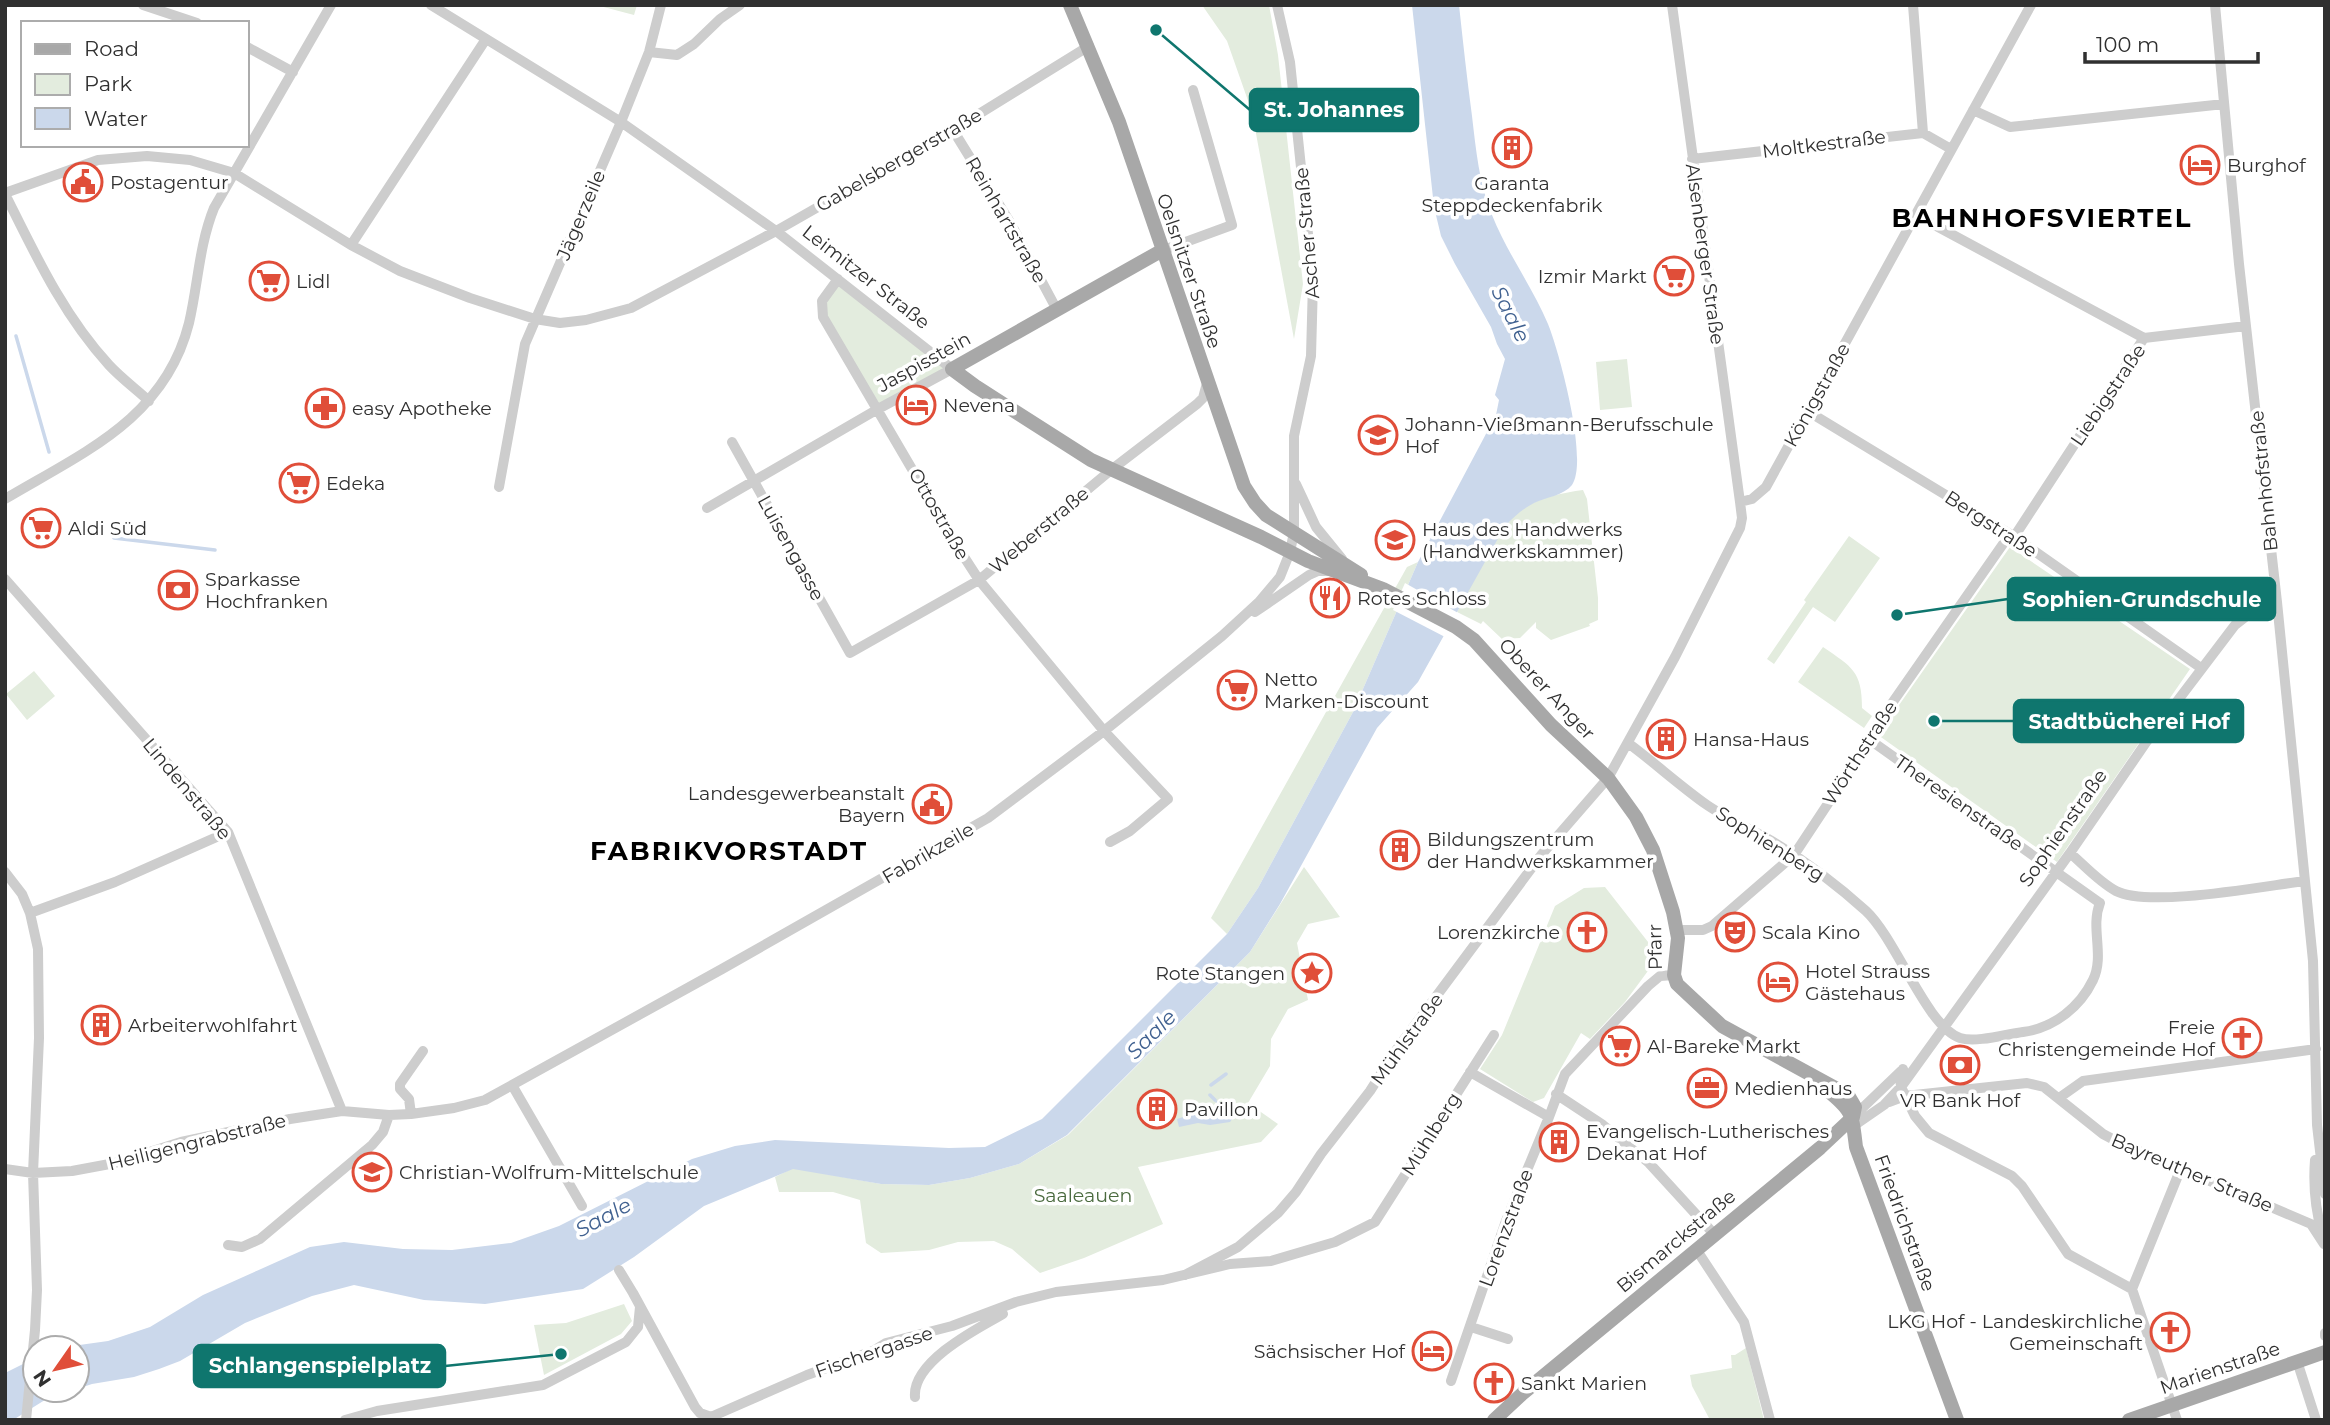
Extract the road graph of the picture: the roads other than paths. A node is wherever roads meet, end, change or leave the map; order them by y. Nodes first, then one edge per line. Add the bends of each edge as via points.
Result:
1 (143, 5) edge
2 (331, 5) edge
3 (431, 5) edge
4 (661, 5) edge
5 (740, 5) edge
6 (1070, 5) edge
7 (1277, 5) edge
8 (1672, 5) edge
9 (1913, 5) edge
10 (2031, 5) edge
11 (2215, 5) edge
12 (191, 21) edge
13 (486, 39) junction
14 (1089, 47) junction
15 (248, 48) edge
16 (649, 52) junction
17 (293, 72) junction
18 (1194, 90) dead end
19 (2224, 104) junction
20 (1973, 110) junction
21 (621, 122) junction
22 (953, 130) junction
23 (1923, 133) junction
24 (1951, 149) junction
25 (1692, 159) junction
26 (234, 173) junction
27 (5, 194) edge
28 (1916, 215) junction
29 (775, 231) junction
30 (351, 245) junction
31 (1161, 251) junction
32 (838, 279) junction
33 (1058, 310) junction
34 (535, 319) junction
35 (2246, 326) junction
36 (2144, 338) junction
37 (952, 369) junction
38 (1207, 383) junction
39 (149, 401) junction
40 (878, 409) junction
41 (1809, 412) junction
42 (732, 442) dead end
43 (1293, 461) junction
44 (1111, 470) junction
45 (754, 482) junction
46 (499, 487) dead end
47 (5, 499) edge
48 (1740, 502) junction
49 (707, 509) dead end
50 (1294, 532) junction
51 (2012, 536) junction
52 (1290, 552) junction
53 (1354, 570) junction
54 (1336, 573) junction
55 (5, 579) edge
56 (979, 580) junction
57 (1389, 592) junction
58 (2277, 602) junction
59 (1222, 636) junction
60 (850, 653) joint
61 (2201, 668) junction
62 (1104, 731) junction
63 (1870, 740) junction
64 (1628, 743) junction
65 (1608, 778) junction
66 (228, 832) junction
67 (1110, 842) dead end
68 (2070, 853) junction
69 (1794, 855) junction
70 (2056, 871) junction
71 (5, 872) edge
72 (2305, 881) junction
73 (2116, 891) junction
74 (2100, 903) junction
75 (30, 913) junction
76 (1677, 930) junction
77 (1674, 975) junction
78 (1945, 1027) junction
79 (1494, 1035) dead end
80 (2316, 1049) junction
81 (423, 1051) dead end
82 (1797, 1068) junction
83 (1903, 1069) junction
84 (1470, 1072) junction
85 (512, 1085) junction
86 (1903, 1092) junction
87 (1877, 1093) junction
88 (1556, 1094) junction
89 (1848, 1095) junction
90 (2059, 1098) junction
91 (342, 1111) junction
92 (411, 1114) junction
93 (389, 1115) junction
94 (1549, 1117) junction
95 (1854, 1121) junction
96 (2317, 1125) junction
97 (1820, 1148) junction
98 (1861, 1160) junction
99 (2181, 1168) junction
100 (5, 1169) edge
101 (33, 1173) junction
102 (2325, 1194) edge
103 (582, 1206) dead end
104 (1364, 1229) joint
105 (1714, 1234) junction
106 (228, 1245) dead end
107 (2325, 1245) edge
108 (1696, 1249) junction
109 (619, 1270) dead end
110 (1185, 1275) junction
111 (2132, 1289) junction
112 (1040, 1295) junction
113 (640, 1307) junction
114 (1471, 1327) junction
115 (1508, 1339) dead end
116 (2325, 1352) edge
117 (2297, 1361) junction
118 (1451, 1381) dead end
119 (915, 1397) dead end
120 (2172, 1405) junction
121 (1769, 1414) edge
122 (707, 1418) edge
123 (26, 1420) edge
124 (345, 1420) edge
125 (1494, 1420) edge
126 (1957, 1420) edge
127 (2129, 1420) edge
128 (2177, 1420) edge
129 (2316, 1420) edge

1 - 12 street
2 - 17 street
3 - 13 street, Leimitzer Straße
4 - 16 street, Jägerzeile
5 - 16 street via 677,55
6 - 14 main road, Oelsnitzer Straße
7 - 43 street, Ascher Straße via 1290,62 1313,282 1311,356
8 - 25 street, Alsenberger Straße
9 - 23 street
10 - 20 street, Königstraße
11 - 19 street, Bahnhofstraße
13 - 21 street, Leimitzer Straße
13 - 30 street
14 - 22 street, Gabelsbergerstraße
14 - 31 main road, Oelsnitzer Straße
15 - 17 street
16 - 21 street, Jägerzeile
17 - 26 street
18 - 31 street via 1232,225
19 - 20 street via 2010,127
19 - 35 street, Bahnhofstraße
20 - 24 street, Königstraße
21 - 29 street, Leimitzer Straße
21 - 34 street, Jägerzeile
22 - 29 street, Gabelsbergerstraße
22 - 33 street, Reinhartstraße
23 - 24 street
23 - 25 street, Moltkestraße
24 - 28 street, Königstraße
25 - 48 street, Alsenberger Straße
26 - 27 street, Gabelsbergerstraße via 190,160 146,156 98,160
26 - 30 street, Gabelsbergerstraße
26 - 39 street via 207,226 178,358
27 - 39 street via 50,284 83,334
28 - 36 street
28 - 41 street, Königstraße
29 - 32 street, Leimitzer Straße
29 - 34 street, Gabelsbergerstraße via 631,308 561,323
30 - 34 street, Gabelsbergerstraße via 411,275
31 - 33 main road, Jaspisstein
31 - 38 main road, Oelsnitzer Straße
32 - 37 street, Leimitzer Straße
32 - 40 street, Ottostraße via 824,296 821,311
33 - 37 main road, Jaspisstein
34 - 46 street, Jägerzeile via 525,344
35 - 36 street, Liebigstraße
35 - 58 street, Bahnhofstraße
36 - 51 street, Liebigstraße
37 - 40 street, Jaspisstein
37 - 44 main road, Leimitzer Straße
38 - 44 street, Weberstraße via 1197,404
38 - 50 main road, Oelsnitzer Straße via 1250,496 1266,514
39 - 47 street via 110,436
40 - 45 street, Jaspisstein
40 - 56 street, Ottostraße
41 - 48 street, Königstraße via 1766,487
41 - 51 street, Bergstraße
42 - 45 street, Luisengasse
43 - 50 street, Ascher Straße
43 - 53 street, Ascher Straße via 1297,489 1308,513
44 - 52 main road, Leimitzer Straße
44 - 56 street, Weberstraße
45 - 49 street, Jaspisstein
45 - 60 street, Luisengasse
48 - 64 street via 1740,528
50 - 52 street, Ascher Straße
50 - 53 main road, Oelsnitzer Straße
51 - 61 street, Bergstraße
51 - 63 street, Wörthstraße
52 - 54 main road, Leimitzer Straße
52 - 59 street, Fabrikzeile via 1272,587
53 - 57 main road, Oelsnitzer Straße
54 - 57 main road, Leimitzer Straße
54 - 59 street via 1309,575
55 - 66 street, Lindenstraße
56 - 60 street, Weberstraße
56 - 62 street, Ottostraße
57 - 65 main road, Oberer Anger via 1456,627 1486,651 1551,725
58 - 61 street, Sophienstraße via 2248,612
58 - 72 street, Bahnhofstraße
59 - 62 street, Fabrikzeile
61 - 68 street, Sophienstraße
62 - 67 street, Ottostraße via 1168,799
62 - 85 street, Fabrikzeile via 988,818
63 - 69 street, Wörthstraße
63 - 70 street, Theresienstraße
64 - 65 street
64 - 69 street, Sophienberg via 1708,806
65 - 76 main road, Pfarr via 1653,850
65 - 110 street, Mühlstraße via 1542,854 1296,1192 1238,1247
66 - 75 street
66 - 91 street, Lindenstraße
68 - 70 street, Sophienstraße
68 - 73 street
69 - 76 street, Wörthstraße via 1712,926
69 - 78 street, Sophienberg via 1881,927 1933,1015
70 - 74 street, Theresienstraße
70 - 78 street, Sophienstraße
71 - 75 street via 23,894
72 - 73 street via 2160,898
72 - 80 street, Bahnhofstraße
73 - 74 street
74 - 78 street via 2095,915 2097,969 2072,1011 2030,1031 1969,1040
75 - 101 street via 38,949
76 - 77 main road, Pfarr
77 - 82 main road, Pfarr via 1680,987 1722,1026
77 - 88 street, Lorenzstraße via 1660,976 1648,986 1564,1074
78 - 83 street, Sophienstraße
78 - 86 street, Sophienstraße
79 - 84 street, Mühlberg
80 - 90 street via 2083,1082
80 - 96 street, Bahnhofstraße
81 - 92 street via 400,1084
82 - 89 main road, Pfarr
82 - 95 main road, Pfarr via 1846,1107
83 - 86 street
83 - 87 street, Sophienstraße
84 - 94 street
84 - 104 street, Mühlberg via 1376,1222
85 - 92 street, Heiligengrabstraße via 475,1104
85 - 103 street
86 - 90 street via 2027,1083 2044,1087
86 - 95 street, Sophienstraße
86 - 111 street via 1929,1133 2012,1176 2068,1254
87 - 89 street via 1861,1099
87 - 95 street, Sophienstraße
88 - 94 street, Lorenzstraße
88 - 105 street via 1649,1163
89 - 95 main road via 1855,1107
90 - 99 street, Bayreuther Straße via 2103,1134
91 - 93 street, Heiligengrabstraße
91 - 101 street, Heiligengrabstraße via 181,1142 115,1163
92 - 93 street, Heiligengrabstraße
93 - 106 street via 372,1145 260,1239 242,1247
94 - 114 street, Lorenzstraße via 1506,1221
95 - 97 main road, Sophienstraße
95 - 98 main road, Friedrichstraße
96 - 102 street, Bahnhofstraße
96 - 107 street, Bahnhofstraße via 2313,1186
97 - 98 main road via 1844,1142
97 - 105 main road, Bismarckstraße
98 - 126 main road, Friedrichstraße
99 - 107 street, Bayreuther Straße via 2311,1224
99 - 111 street
100 - 101 street, Heiligengrabstraße
101 - 123 street via 37,1269
104 - 110 street, Fischergasse via 1271,1261 1230,1264
105 - 108 main road, Bismarckstraße
108 - 121 street via 1744,1322
108 - 125 main road, Bismarckstraße
109 - 113 street
110 - 112 street, Fischergasse
111 - 120 street
112 - 119 street, Fischergasse via 986,1324 930,1364 917,1380
112 - 122 street, Fischergasse via 886,1343
113 - 122 street via 695,1408
113 - 124 street via 638,1327 625,1342 543,1385
114 - 115 street
114 - 118 street, Lorenzstraße
116 - 117 main road, Marienstraße
117 - 120 main road, Marienstraße
117 - 129 street
120 - 127 main road, Marienstraße
120 - 128 street

